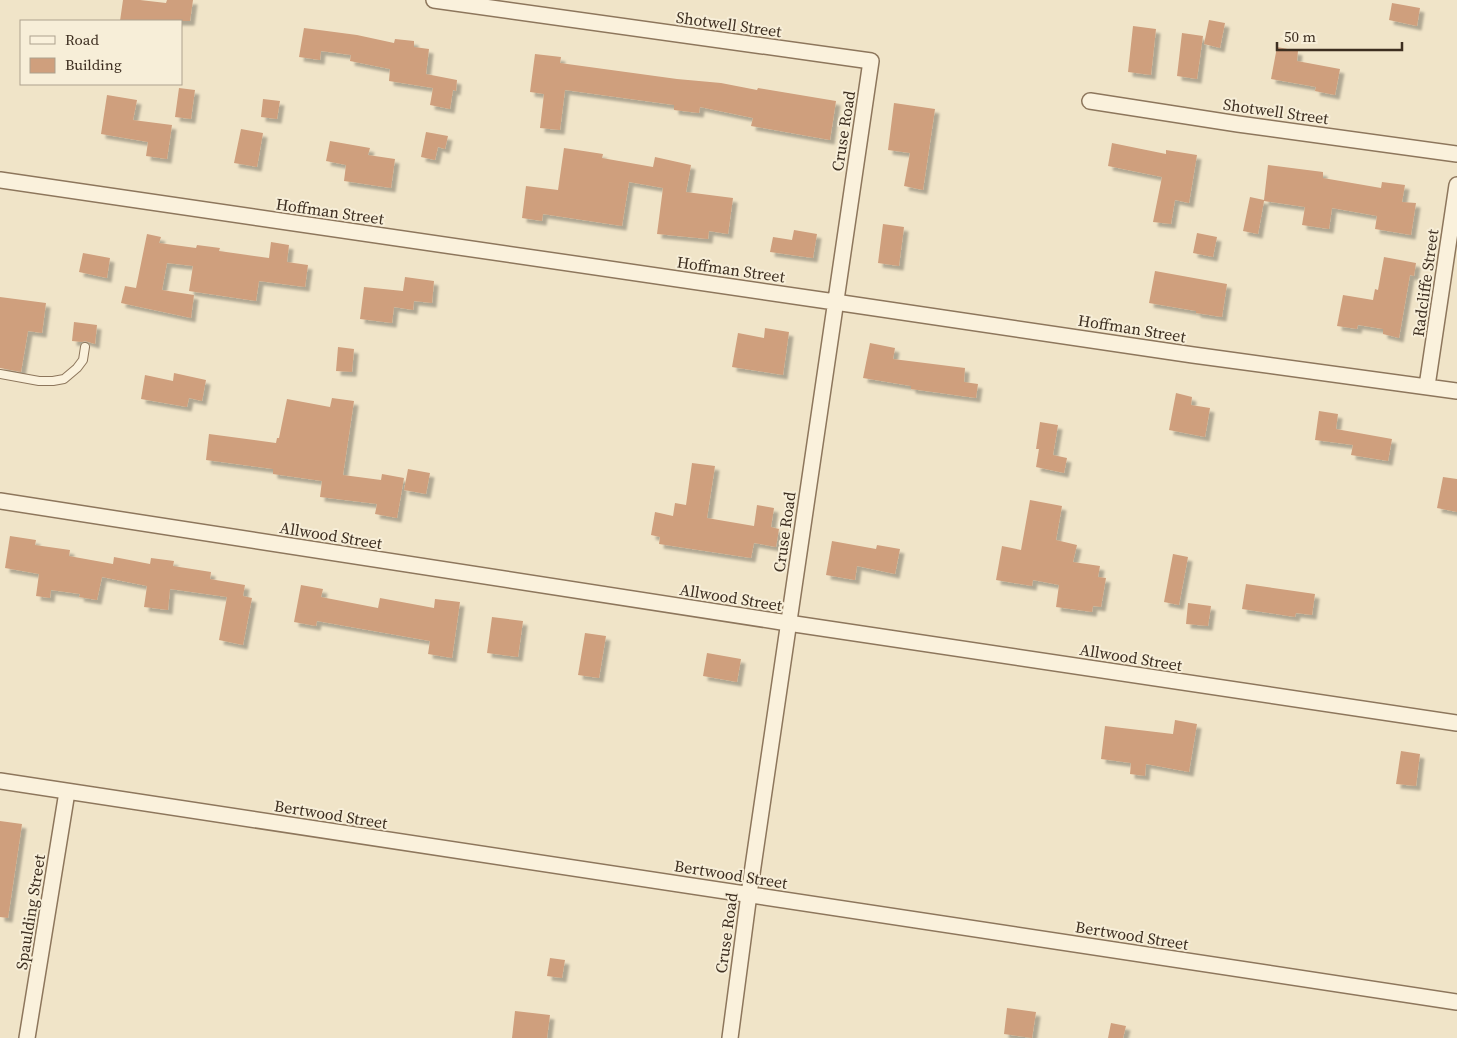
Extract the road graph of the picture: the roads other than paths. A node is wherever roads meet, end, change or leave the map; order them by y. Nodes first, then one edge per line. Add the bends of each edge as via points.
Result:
1 (434, 0) edge
2 (871, 61) joint
3 (1090, 101) dead end
4 (1457, 154) edge
5 (0, 180) edge
6 (1457, 186) edge
7 (835, 302) junction
8 (85, 347) dead end
9 (0, 374) edge
10 (1427, 386) junction
11 (1457, 391) edge
12 (0, 501) edge
13 (788, 624) junction
14 (1457, 724) edge
15 (0, 781) edge
16 (68, 792) junction
17 (748, 894) junction
18 (1457, 1002) edge
19 (27, 1038) edge
20 (730, 1038) edge

1 - 2 street, Shotwell Street
2 - 7 street, Cruse Road
3 - 4 street, Shotwell Street
5 - 7 street, Hoffman Street
6 - 10 street, Radcliffe Street
7 - 10 street, Hoffman Street
7 - 13 street, Cruse Road
8 - 9 lane via 83,360 64,378 39,381
10 - 11 street, Hoffman Street
12 - 13 street, Allwood Street
13 - 14 street, Allwood Street
13 - 17 street, Cruse Road
15 - 16 street, Bertwood Street
16 - 17 street, Bertwood Street
16 - 19 street, Spaulding Street
17 - 18 street, Bertwood Street
17 - 20 street, Cruse Road

